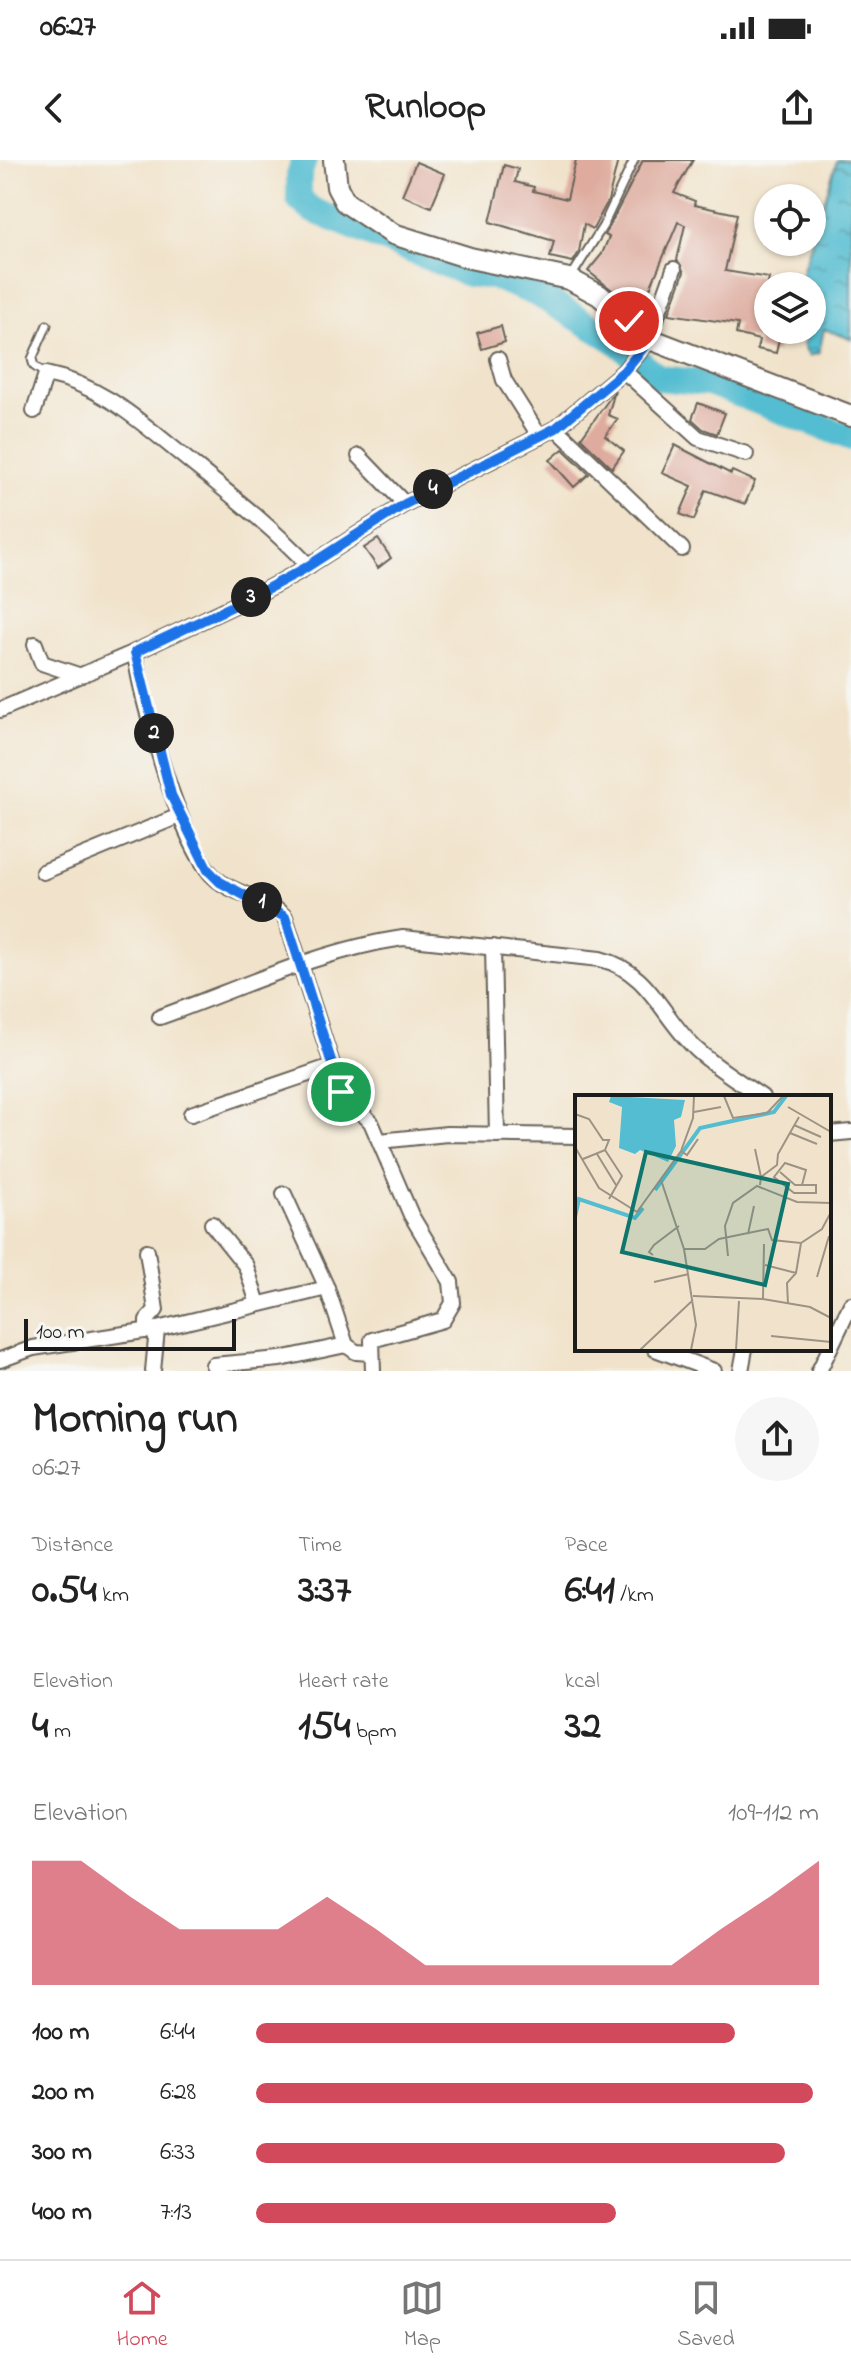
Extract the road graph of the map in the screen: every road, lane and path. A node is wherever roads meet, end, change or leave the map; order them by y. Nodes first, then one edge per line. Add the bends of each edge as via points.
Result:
1 (334, 160) edge
2 (634, 160) edge
3 (674, 269) dead end
4 (569, 279) junction
5 (47, 325) dead end
6 (643, 341) junction
7 (498, 359) dead end
8 (626, 369) junction
9 (46, 374) junction
10 (34, 411) dead end
11 (851, 416) edge
12 (556, 428) junction
13 (540, 437) junction
14 (746, 454) dead end
15 (359, 456) dead end
16 (405, 504) junction
17 (682, 549) dead end
18 (309, 566) junction
19 (35, 644) dead end
20 (135, 652) junction
21 (78, 675) junction
22 (0, 710) edge
23 (179, 816) junction
24 (43, 872) dead end
25 (493, 947) junction
26 (300, 967) junction
27 (160, 1017) dead end
28 (332, 1066) junction
29 (759, 1095) edge
30 (191, 1114) dead end
31 (851, 1132) edge
32 (831, 1134) edge
33 (497, 1135) junction
34 (575, 1136) edge
35 (380, 1141) junction
36 (284, 1194) dead end
37 (212, 1224) dead end
38 (147, 1251) dead end
39 (327, 1288) junction
40 (258, 1304) junction
41 (851, 1304) edge
42 (152, 1330) junction
43 (346, 1345) junction
44 (831, 1346) edge
45 (660, 1351) edge
46 (745, 1351) edge
47 (829, 1351) edge
48 (371, 1353) junction
49 (0, 1360) edge
50 (213, 1365) dead end
51 (153, 1371) edge
52 (373, 1371) edge
53 (714, 1371) edge
54 (741, 1371) edge
55 (819, 1371) edge

1 - 4 street via 345,202 393,234 470,258
2 - 4 lane via 603,226
3 - 6 street
4 - 6 street via 599,295
5 - 9 lane via 32,359
6 - 8 street
6 - 11 street
7 - 13 street via 504,380
8 - 12 street
8 - 14 street via 698,438
9 - 10 street
9 - 18 street via 96,391 142,420 235,495
12 - 13 street
12 - 17 street
13 - 16 street
15 - 16 street
16 - 18 street
18 - 20 street
19 - 21 street via 42,663
20 - 21 street
20 - 23 street
21 - 22 street
23 - 24 street
23 - 26 street via 213,877 285,917
25 - 26 street via 403,938
25 - 29 street via 600,959 627,969 696,1049
25 - 33 street
26 - 27 street
26 - 28 street
28 - 30 street
28 - 35 street via 344,1098 371,1122
31 - 32 street
33 - 34 street
33 - 35 street
35 - 48 street via 454,1297 443,1320 375,1338
36 - 39 street
37 - 40 street via 246,1266
38 - 42 street via 156,1310 147,1321
39 - 40 street
39 - 43 street
40 - 42 street
41 - 44 street
42 - 49 street via 33,1348
42 - 51 street
43 - 48 street
43 - 50 street via 280,1359
45 - 53 street
46 - 54 street
47 - 55 street
48 - 52 street

